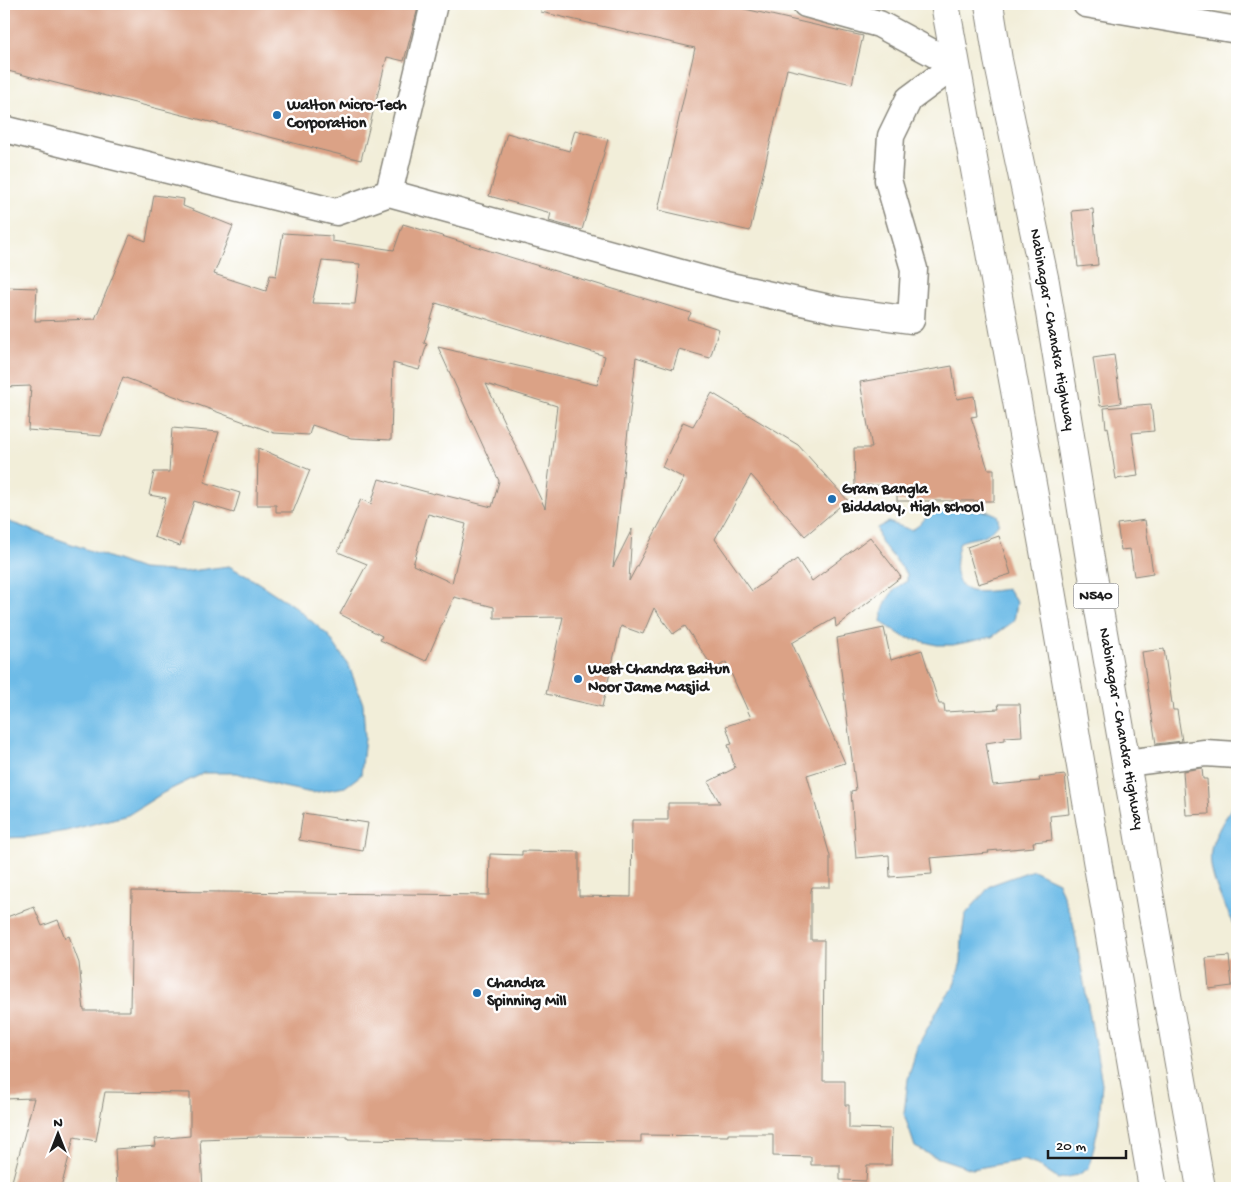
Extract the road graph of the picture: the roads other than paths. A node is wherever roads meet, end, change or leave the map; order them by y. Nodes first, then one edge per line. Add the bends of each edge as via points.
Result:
1 (434, 4) edge
2 (806, 4) edge
3 (945, 4) edge
4 (989, 4) edge
5 (1086, 4) edge
6 (1237, 30) edge
7 (955, 65) junction
8 (4, 129) edge
9 (389, 193) junction
10 (1237, 755) edge
11 (1126, 763) junction
12 (1153, 1188) edge
13 (1201, 1188) edge

1 - 9 street
2 - 7 street via 878,24
3 - 7 highway, N540
4 - 11 highway, Nabinagar - Chandra Highway / N540 via 1045,282
5 - 6 street
7 - 9 street via 909,99 891,136 888,180 914,269 911,320 838,310 721,284
7 - 12 highway, N540 via 1047,567
8 - 9 street via 336,212
10 - 11 street via 1205,753
11 - 13 highway, Nabinagar - Chandra Highway / N540

